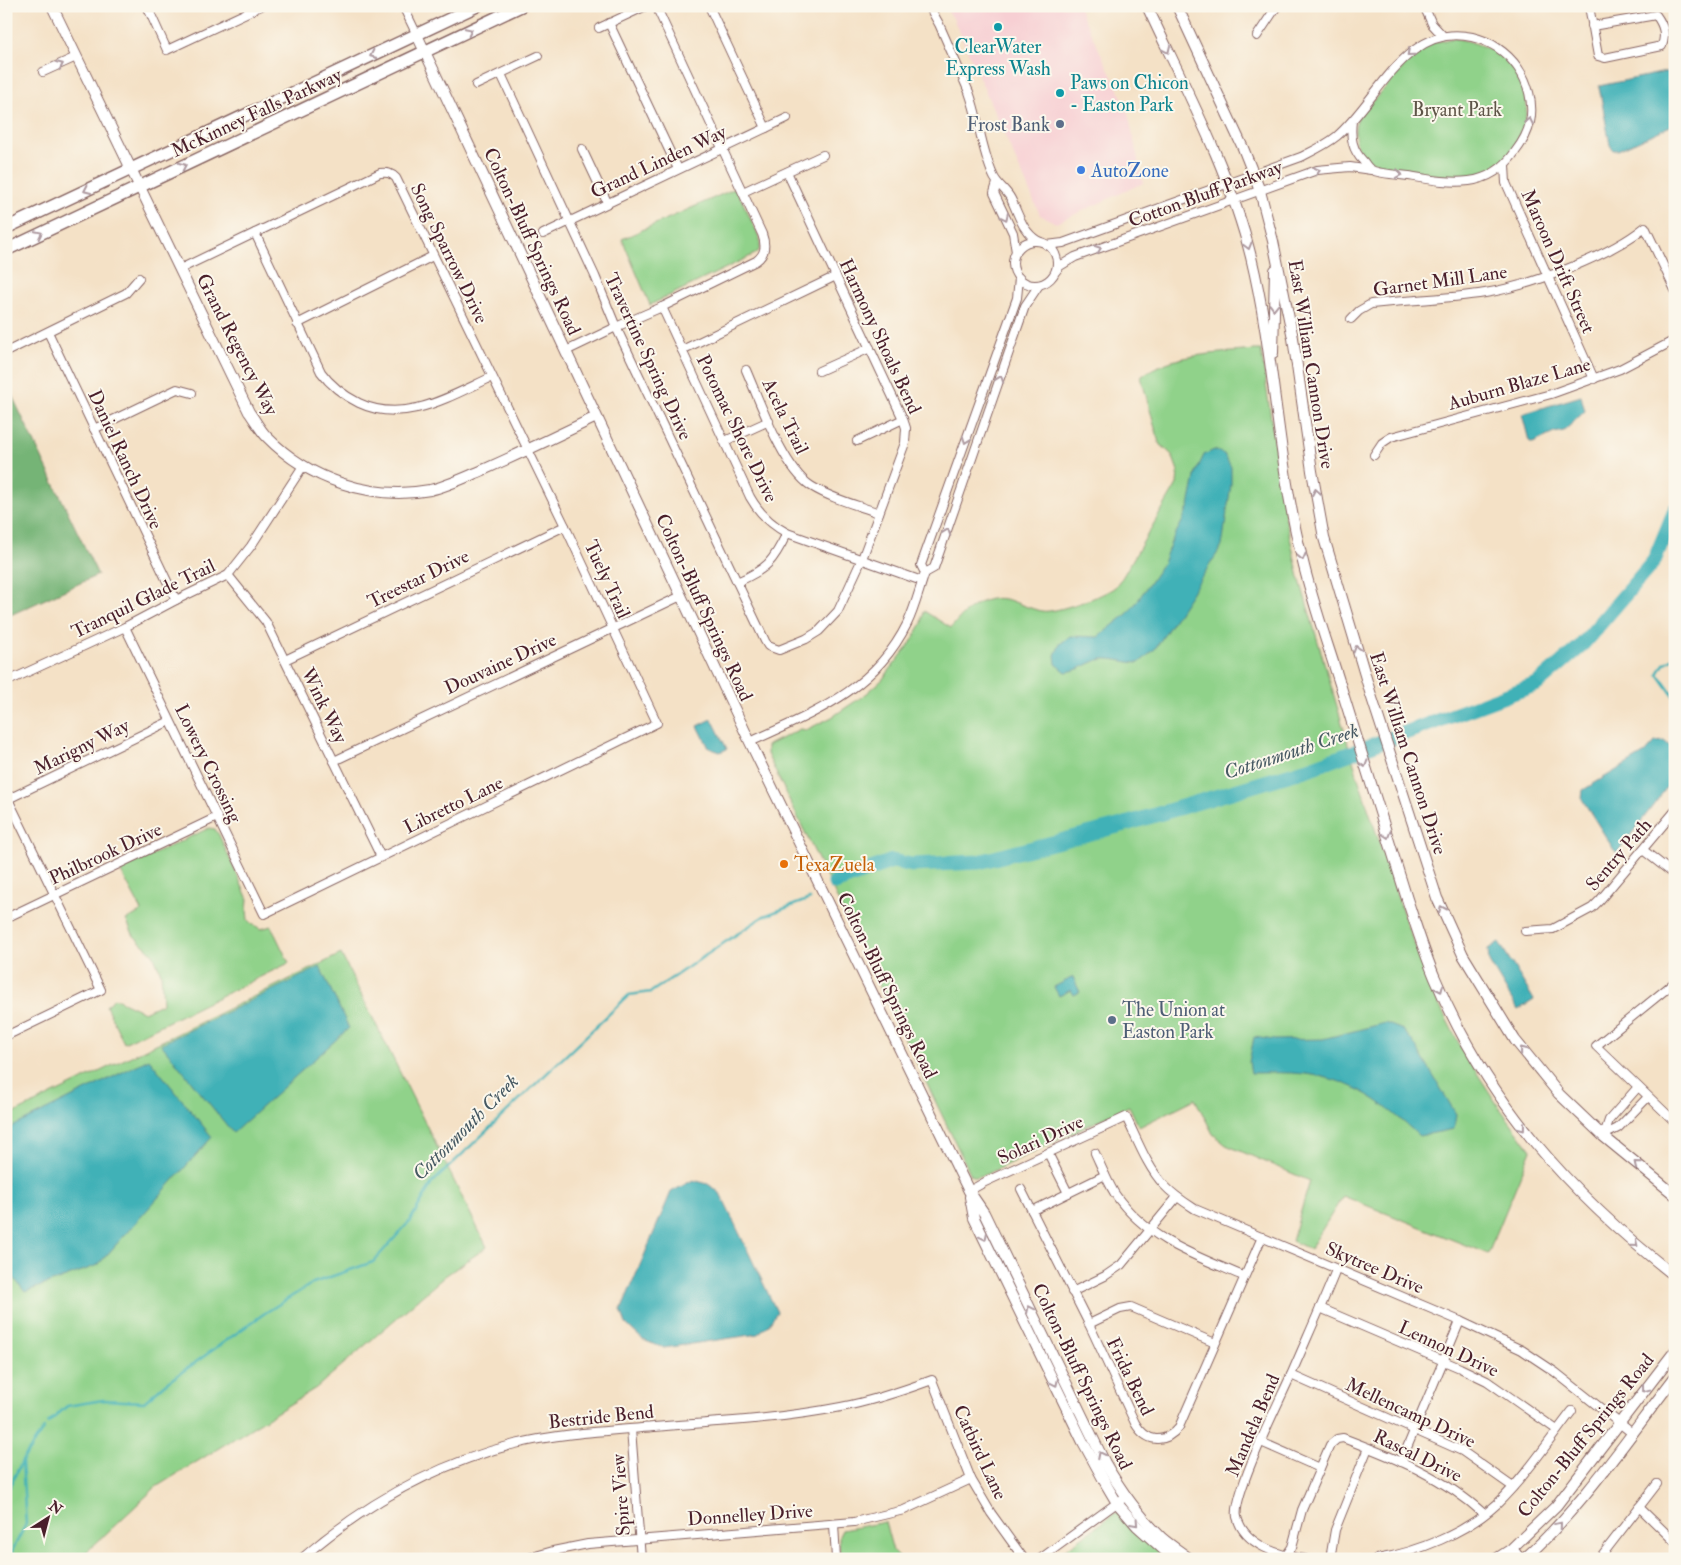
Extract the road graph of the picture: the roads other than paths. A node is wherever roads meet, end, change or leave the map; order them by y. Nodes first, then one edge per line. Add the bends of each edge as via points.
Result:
1 (52, 6) edge
2 (147, 6) edge
3 (261, 6) edge
4 (403, 6) edge
5 (477, 6) edge
6 (520, 6) edge
7 (646, 6) edge
8 (656, 6) edge
9 (709, 6) edge
10 (929, 6) edge
11 (1147, 6) edge
12 (1177, 6) edge
13 (1278, 6) edge
14 (1424, 6) edge
15 (1588, 6) edge
16 (609, 23) junction
17 (1432, 24) junction
18 (1592, 26) junction
19 (599, 28) dead end
20 (417, 35) junction
21 (1257, 36) dead end
22 (1443, 36) junction
23 (1429, 40) junction
24 (425, 52) junction
25 (538, 56) dead end
26 (76, 57) junction
27 (43, 72) dead end
28 (501, 74) junction
29 (476, 85) dead end
30 (787, 118) dead end
31 (1352, 120) junction
32 (766, 128) junction
33 (582, 148) dead end
34 (722, 148) junction
35 (823, 155) dead end
36 (1506, 165) junction
37 (678, 169) junction
38 (131, 170) junction
39 (1372, 170) junction
40 (787, 172) junction
41 (1254, 174) junction
42 (1492, 175) junction
43 (997, 183) junction
44 (1506, 183) junction
45 (1228, 184) junction
46 (139, 186) junction
47 (1260, 191) junction
48 (743, 192) junction
49 (1234, 199) junction
50 (607, 202) junction
51 (569, 221) junction
52 (6, 228) edge
53 (255, 233) junction
54 (543, 234) dead end
55 (1038, 241) junction
56 (1274, 241) junction
57 (1047, 245) junction
58 (6, 250) edge
59 (1016, 252) junction
60 (433, 256) junction
61 (180, 269) junction
62 (1056, 271) junction
63 (1547, 275) junction
64 (836, 276) junction
65 (138, 278) dead end
66 (1019, 278) junction
67 (1039, 284) junction
68 (1675, 290) edge
69 (662, 307) junction
70 (1351, 319) dead end
71 (297, 324) junction
72 (616, 327) junction
73 (48, 332) junction
74 (1675, 340) edge
75 (870, 348) junction
76 (682, 350) junction
77 (566, 351) junction
78 (6, 352) edge
79 (746, 370) dead end
80 (819, 372) dead end
81 (492, 377) junction
82 (1594, 379) junction
83 (192, 393) dead end
84 (1276, 406) junction
85 (596, 417) junction
86 (903, 419) junction
87 (769, 421) junction
88 (94, 429) junction
89 (724, 441) junction
90 (857, 441) dead end
91 (528, 450) junction
92 (1374, 454) dead end
93 (304, 466) junction
94 (879, 513) junction
95 (564, 526) junction
96 (787, 532) junction
97 (862, 559) junction
98 (228, 575) junction
99 (924, 577) junction
100 (737, 582) junction
101 (681, 596) junction
102 (176, 600) junction
103 (125, 627) junction
104 (612, 628) junction
105 (772, 648) joint
106 (285, 660) junction
107 (6, 682) edge
108 (170, 720) junction
109 (657, 723) joint
110 (750, 742) junction
111 (334, 761) junction
112 (7, 798) edge
113 (1675, 811) edge
114 (217, 817) junction
115 (1643, 850) junction
116 (381, 857) junction
117 (1675, 875) edge
118 (54, 894) junction
119 (264, 914) joint
120 (6, 918) edge
121 (1525, 931) dead end
122 (1675, 982) edge
123 (6, 1036) edge
124 (1638, 1087) junction
125 (1648, 1097) junction
126 (1126, 1117) joint
127 (1675, 1122) edge
128 (1048, 1153) junction
129 (1095, 1153) dead end
130 (1106, 1175) junction
131 (1022, 1189) dead end
132 (969, 1191) junction
133 (1068, 1193) junction
134 (1675, 1195) edge
135 (1177, 1197) junction
136 (1032, 1211) junction
137 (1150, 1231) junction
138 (1262, 1236) junction
139 (1336, 1270) junction
140 (1243, 1276) junction
141 (1675, 1276) edge
142 (1072, 1292) junction
143 (1320, 1308) junction
144 (1460, 1321) junction
145 (1088, 1324) junction
146 (1215, 1343) junction
147 (1675, 1351) edge
148 (1443, 1361) junction
149 (1291, 1375) junction
150 (1675, 1377) edge
151 (932, 1380) joint
152 (1572, 1411) dead end
153 (1620, 1423) junction
154 (631, 1429) junction
155 (1414, 1430) junction
156 (1557, 1430) junction
157 (1632, 1433) junction
158 (1261, 1442) junction
159 (1368, 1448) junction
160 (1401, 1462) junction
161 (1320, 1468) junction
162 (971, 1479) junction
163 (1657, 1484) dead end
164 (1513, 1487) junction
165 (1121, 1500) junction
166 (1639, 1507) junction
167 (1484, 1514) junction
168 (834, 1524) junction
169 (640, 1539) junction
170 (1675, 1542) edge
171 (1292, 1547) junction
172 (1512, 1548) junction
173 (1285, 1557) edge
174 (1296, 1558) edge
175 (301, 1559) edge
176 (525, 1559) edge
177 (641, 1559) edge
178 (836, 1559) edge
179 (1024, 1559) edge
180 (1040, 1559) edge
181 (1174, 1559) edge
182 (1190, 1559) edge
183 (1305, 1559) edge
184 (1330, 1559) edge
185 (1377, 1559) edge
186 (1496, 1559) edge
187 (1523, 1559) edge
188 (1599, 1559) edge

1 - 26 street
2 - 3 street via 167,50
4 - 20 street
5 - 20 main road, McKinney Falls Parkway
24 -> 6 main road, McKinney Falls Parkway
7 - 16 street
8 - 34 street
9 - 32 street
10 - 43 street via 969,92 984,151
11 -> 45 street, East William Cannon Drive
12 - 41 street, East William Cannon Drive
13 - 21 street
14 - 17 street
15 - 18 street
16 - 19 street
16 - 37 street
17 - 22 street
17 - 23 street
18 - 18 street via 1598,56 1605,58 1662,46 1665,36 1662,23 1656,16
20 - 24 street, Colton-Bluff Springs Road
20 -> 38 main road, McKinney Falls Parkway
22 - 23 street
36 -> 22 street via 1523,142 1531,117 1529,93 1523,75 1509,57 1490,43 1466,36
23 -> 31 street via 1409,53
46 -> 24 main road, McKinney Falls Parkway
24 - 77 street, Colton-Bluff Springs Road
25 - 28 street
27 -> 26 street
26 - 38 street
28 - 29 street
28 - 51 street, Travertine Spring Drive
30 - 32 street, Grand Linden Way
31 - 39 street via 1351,139 1356,154
31 - 41 street, Cotton Bluff Parkway via 1337,136 1301,158
32 - 34 street, Grand Linden Way
33 - 50 street
34 - 37 street, Grand Linden Way
34 - 48 street
35 - 40 street
36 - 42 street
36 - 44 street
37 - 50 street, Grand Linden Way
38 - 46 street
38 -> 52 main road, McKinney Falls Parkway
39 -> 42 street via 1452,183
47 -> 39 street, Cotton Bluff Parkway via 1317,170 1350,167
40 - 48 street
40 - 64 street, Harmony Shoals Bend
41 - 45 street, Cotton Bluff Parkway
41 - 47 street, East William Cannon Drive
42 - 44 street
43 - 55 street via 1006,190 1026,232
43 -> 59 street via 994,193 1013,233
44 - 63 street, Maroon Drift Street
45 - 49 street, East William Cannon Drive
45 - 57 street, Cotton Bluff Parkway via 1063,243
58 -> 46 main road, McKinney Falls Parkway
46 - 61 street, Grand Regency Way
47 - 49 street, Cotton Bluff Parkway
47 - 56 street, East William Cannon Drive
48 - 69 street via 765,242 763,253 759,258
62 -> 49 street, Cotton Bluff Parkway via 1071,259
49 -> 84 street, East William Cannon Drive via 1259,296
50 - 51 street, Grand Linden Way
51 - 54 street, Grand Linden Way
51 - 72 street, Travertine Spring Drive
53 - 60 street, Song Sparrow Drive via 387,172 396,178
53 - 61 street, Song Sparrow Drive
53 - 71 street
55 - 57 street
55 - 59 street via 1024,244
56 -> 84 street, East William Cannon Drive
134 -> 56 street, East William Cannon Drive via 1565,1100 1515,1040 1463,955 1440,906 1324,538 1293,338
57 - 62 street via 1055,254
59 - 66 street via 1013,264
60 - 71 street
60 - 81 street, Song Sparrow Drive
61 - 93 street, Grand Regency Way via 249,412 266,436
62 - 67 street
63 - 68 street, Garnet Mill Lane via 1601,254 1645,227
63 - 70 street, Garnet Mill Lane via 1486,293 1371,304
63 - 82 street, Maroon Drift Street
64 - 75 street, Harmony Shoals Bend
64 - 76 street
65 - 73 street via 126,293
66 - 67 street via 1026,283
66 -> 99 street via 1017,298 921,565
99 -> 67 street via 934,568 1025,306
69 - 72 street
69 - 76 street, Potomac Shore Drive
71 - 81 street via 329,382 349,398 380,411 419,409
72 - 77 street
72 - 100 street, Travertine Spring Drive
73 - 78 street
73 - 88 street, Daniel Ranch Drive
74 - 82 street, Auburn Blaze Lane
75 - 80 street
75 - 86 street, Harmony Shoals Bend
76 - 89 street, Potomac Shore Drive
77 - 85 street, Colton-Bluff Springs Road
79 - 87 street, Acela Trail
81 - 91 street, Song Sparrow Drive
82 - 92 street, Auburn Blaze Lane via 1551,394 1391,437
83 - 88 street via 177,389
84 -> 141 street, East William Cannon Drive via 1302,558 1422,946 1449,1008 1483,1071 1530,1139 1562,1176 1612,1224
85 - 91 street, Grand Regency Way
85 - 101 street, Colton-Bluff Springs Road
86 - 90 street
86 - 94 street, Harmony Shoals Bend via 905,443
87 - 89 street
87 - 94 street, Acela Trail via 790,465 809,485
88 - 102 street, Daniel Ranch Drive
89 - 96 street, Potomac Shore Drive via 756,507 773,524
91 - 93 street, Grand Regency Way via 430,490 362,490
91 - 95 street, Tuely Trail
93 - 98 street, Tranquil Glade Trail
94 - 97 street, Harmony Shoals Bend
95 - 104 street, Tuely Trail
95 - 106 street, Treestar Drive
96 - 97 street, Potomac Shore Drive
96 - 100 street via 773,560
97 - 99 street, Potomac Shore Drive
97 - 105 street, Harmony Shoals Bend via 838,611 829,622 806,639 784,649
98 - 102 street, Tranquil Glade Trail
98 - 106 street, Wink Way via 266,622
99 - 110 street via 900,638 860,684 826,707
100 - 105 street, Travertine Spring Drive via 765,641
101 - 104 street, Douvaine Drive
101 - 110 street, Colton-Bluff Springs Road
102 - 103 street, Tranquil Glade Trail
103 - 107 street, Tranquil Glade Trail
103 - 108 street, Lowery Crossing
104 - 109 street, Tuely Trail
104 - 111 street, Douvaine Drive
106 - 111 street, Wink Way
108 - 112 street, Marigny Way
108 - 114 street, Lowery Crossing
109 - 116 street, Libretto Lane
110 - 132 street, Colton-Bluff Springs Road
111 - 116 street, Wink Way
112 - 118 street
113 - 115 street, Sentry Path
114 - 118 street, Philbrook Drive
114 - 119 street, Lowery Crossing
115 - 117 street
115 - 121 street, Sentry Path via 1592,908 1552,930
116 - 119 street, Libretto Lane
118 - 120 street, Philbrook Drive
118 - 123 street via 101,990
122 - 124 street via 1596,1046
124 - 125 street
124 - 125 street via 1609,1120 1604,1135 1618,1128
125 - 127 street
126 - 128 street, Solari Drive
126 - 135 street, Skytree Drive via 1152,1169
128 - 132 street, Solari Drive
128 - 133 street
129 - 130 street
130 - 133 street
130 - 137 street via 1114,1192
131 - 136 street, Frida Bend
132 - 165 street, Colton-Bluff Springs Road via 974,1218 1083,1442
133 - 136 street
135 - 137 street
135 - 138 street, Skytree Drive via 1195,1209
136 - 142 street, Frida Bend
137 - 140 street via 1181,1249
137 - 142 street via 1122,1265
138 - 139 street, Skytree Drive
138 - 140 street, Frida Bend
139 - 143 street, Mandela Bend
139 - 144 street, Skytree Drive
140 - 146 street, Frida Bend
142 - 145 street, Frida Bend
143 - 148 street, Lennon Drive
143 - 149 street, Mandela Bend
144 - 148 street
144 - 153 street, Skytree Drive via 1522,1350
145 - 146 street via 1131,1307
145 - 146 street, Frida Bend via 1139,1430 1157,1439 1171,1436 1179,1427
147 -> 153 street, Colton-Bluff Springs Road
148 - 155 street
148 - 156 street, Lennon Drive via 1487,1381
149 - 155 street, Mellencamp Drive
149 - 158 street, Mandela Bend
150 - 157 street, Colton-Bluff Springs Road
151 - 154 street, Bestride Bend via 841,1407
151 - 162 street, Catbird Lane
152 - 156 street
153 - 157 street, Skytree Drive
153 - 172 street, Colton-Bluff Springs Road via 1556,1506
154 - 169 street, Spire View
154 - 175 street, Bestride Bend via 534,1440 454,1463 356,1516
155 - 160 street
155 - 164 street, Mellencamp Drive via 1462,1450
156 - 164 street
187 -> 157 street, Colton-Bluff Springs Road via 1549,1537
158 - 161 street
158 - 173 street, Mandela Bend via 1238,1501 1237,1516 1250,1539
159 - 160 street, Rascal Drive
159 - 161 street, Rascal Drive via 1342,1438 1330,1444
159 - 184 street via 1335,1530
160 - 167 street, Rascal Drive via 1451,1486
161 - 171 street via 1302,1510
162 - 168 street, Donnelley Drive via 904,1510
162 - 179 street, Catbird Lane
163 - 166 street
164 - 167 street
165 - 180 street
165 -> 181 street, Colton-Bluff Springs Road via 1137,1526
165 - 182 street, Colton-Bluff Springs Road
166 - 170 street
166 - 188 street
167 - 185 street via 1434,1544
168 - 169 street, Donnelley Drive
168 - 178 street
169 - 176 street, Donnelley Drive via 588,1544
169 - 177 street, Spire View
171 - 173 street
171 - 174 street
172 - 186 street, Colton-Bluff Springs Road
172 - 187 street
173 - 174 street, Mandela Bend
174 - 183 street, Mandela Bend

